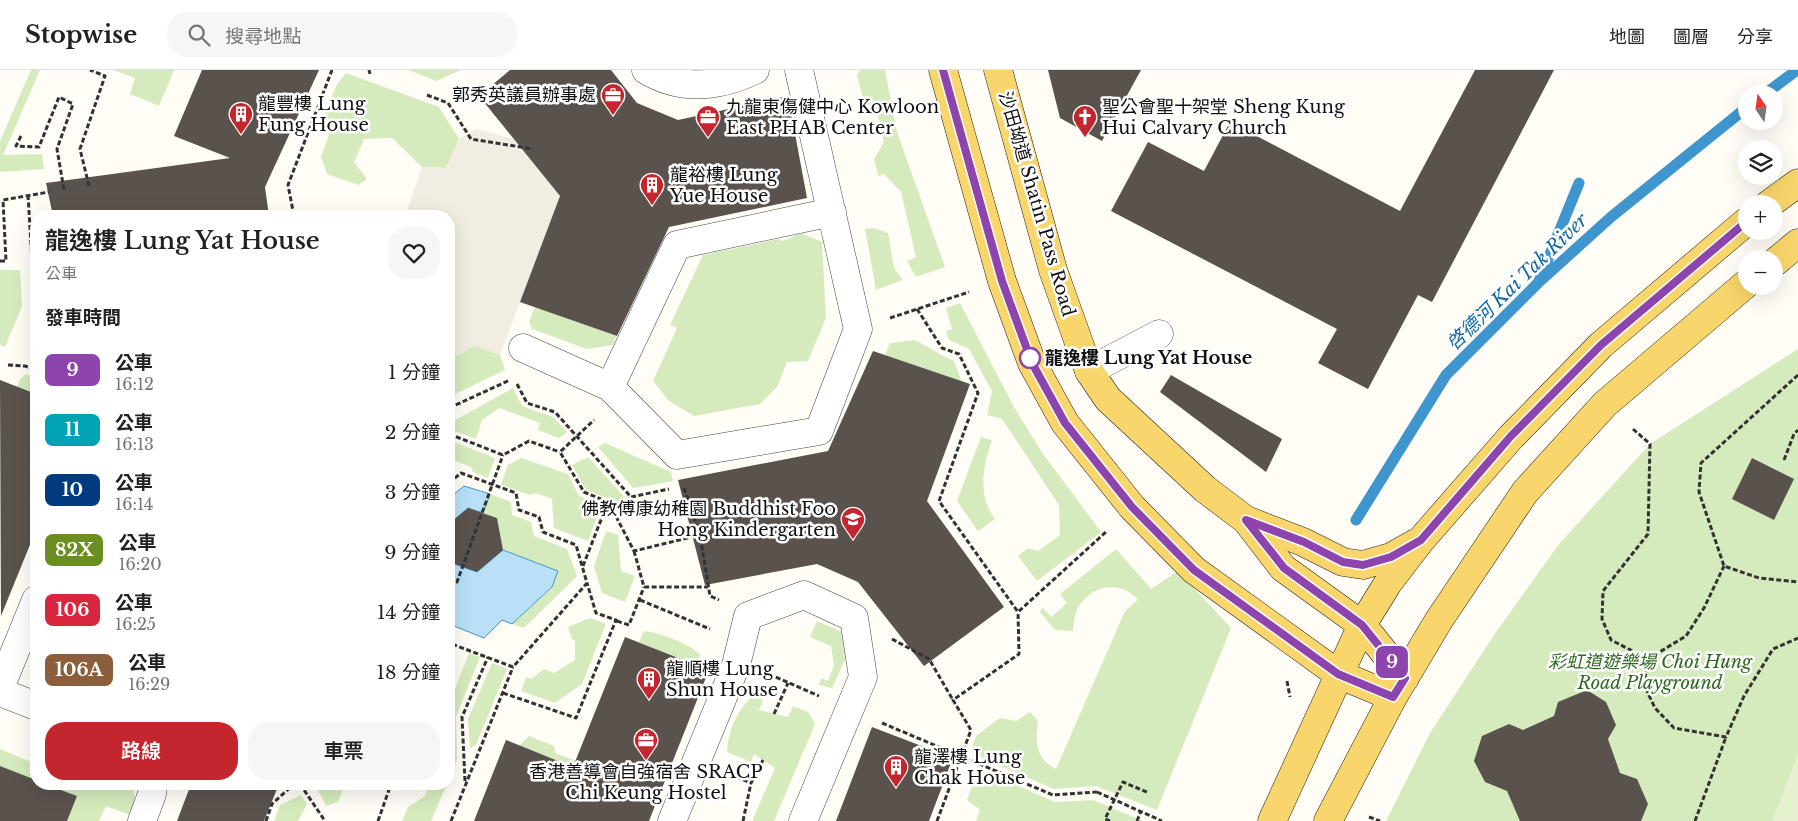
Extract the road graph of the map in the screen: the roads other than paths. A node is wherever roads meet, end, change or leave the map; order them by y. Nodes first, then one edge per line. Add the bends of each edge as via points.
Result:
1 (646, 70) edge
2 (755, 70) edge
3 (799, 70) edge
4 (943, 70) edge
5 (998, 70) edge
6 (1798, 183) edge
7 (1781, 195) edge
8 (832, 212) junction
9 (1738, 229) edge
10 (1798, 244) edge
11 (1783, 255) edge
12 (1738, 291) edge
13 (1159, 334) dead end
14 (523, 348) dead end
15 (1089, 371) junction
16 (610, 386) junction
17 (1246, 520) junction
18 (1421, 540) junction
19 (30, 615) edge
20 (1362, 625) junction
21 (1338, 674) junction
22 (1399, 688) junction
23 (0, 690) edge
24 (30, 703) edge
25 (152, 790) edge
26 (142, 821) edge
27 (672, 821) edge
28 (803, 821) edge
29 (1272, 821) edge
30 (1328, 821) edge

1 - 2 lane via 658,78 695,86 732,81
3 - 8 lane
4 - 21 main road via 1002,281 1032,363 1065,423 1132,507 1194,570
5 - 15 main road, 沙田坳道 Shatin Pass Road via 1053,270
6 - 7 main road
8 - 16 lane via 677,245
8 - 16 lane via 858,329 819,431 677,455
9 - 18 main road via 1601,345 1511,436
10 - 11 main road
12 - 22 main road via 1605,404 1525,492 1439,620
13 - 15 lane
14 - 16 lane
15 - 17 main road, 沙田坳道 Shatin Pass Road via 1108,399 1151,440 1205,489
17 - 18 main road via 1304,542 1343,562 1363,565 1391,557
17 - 20 main road, 沙田坳道 Shatin Pass Road via 1284,568
18 - 20 main road via 1388,583
19 - 23 lane
20 - 21 main road
20 - 22 main road, 沙田坳道 Shatin Pass Road
21 - 22 main road
21 - 29 main road
22 - 30 main road
23 - 24 lane
25 - 26 lane
27 - 28 lane via 698,763 740,650 748,616 804,595 854,618 863,676

